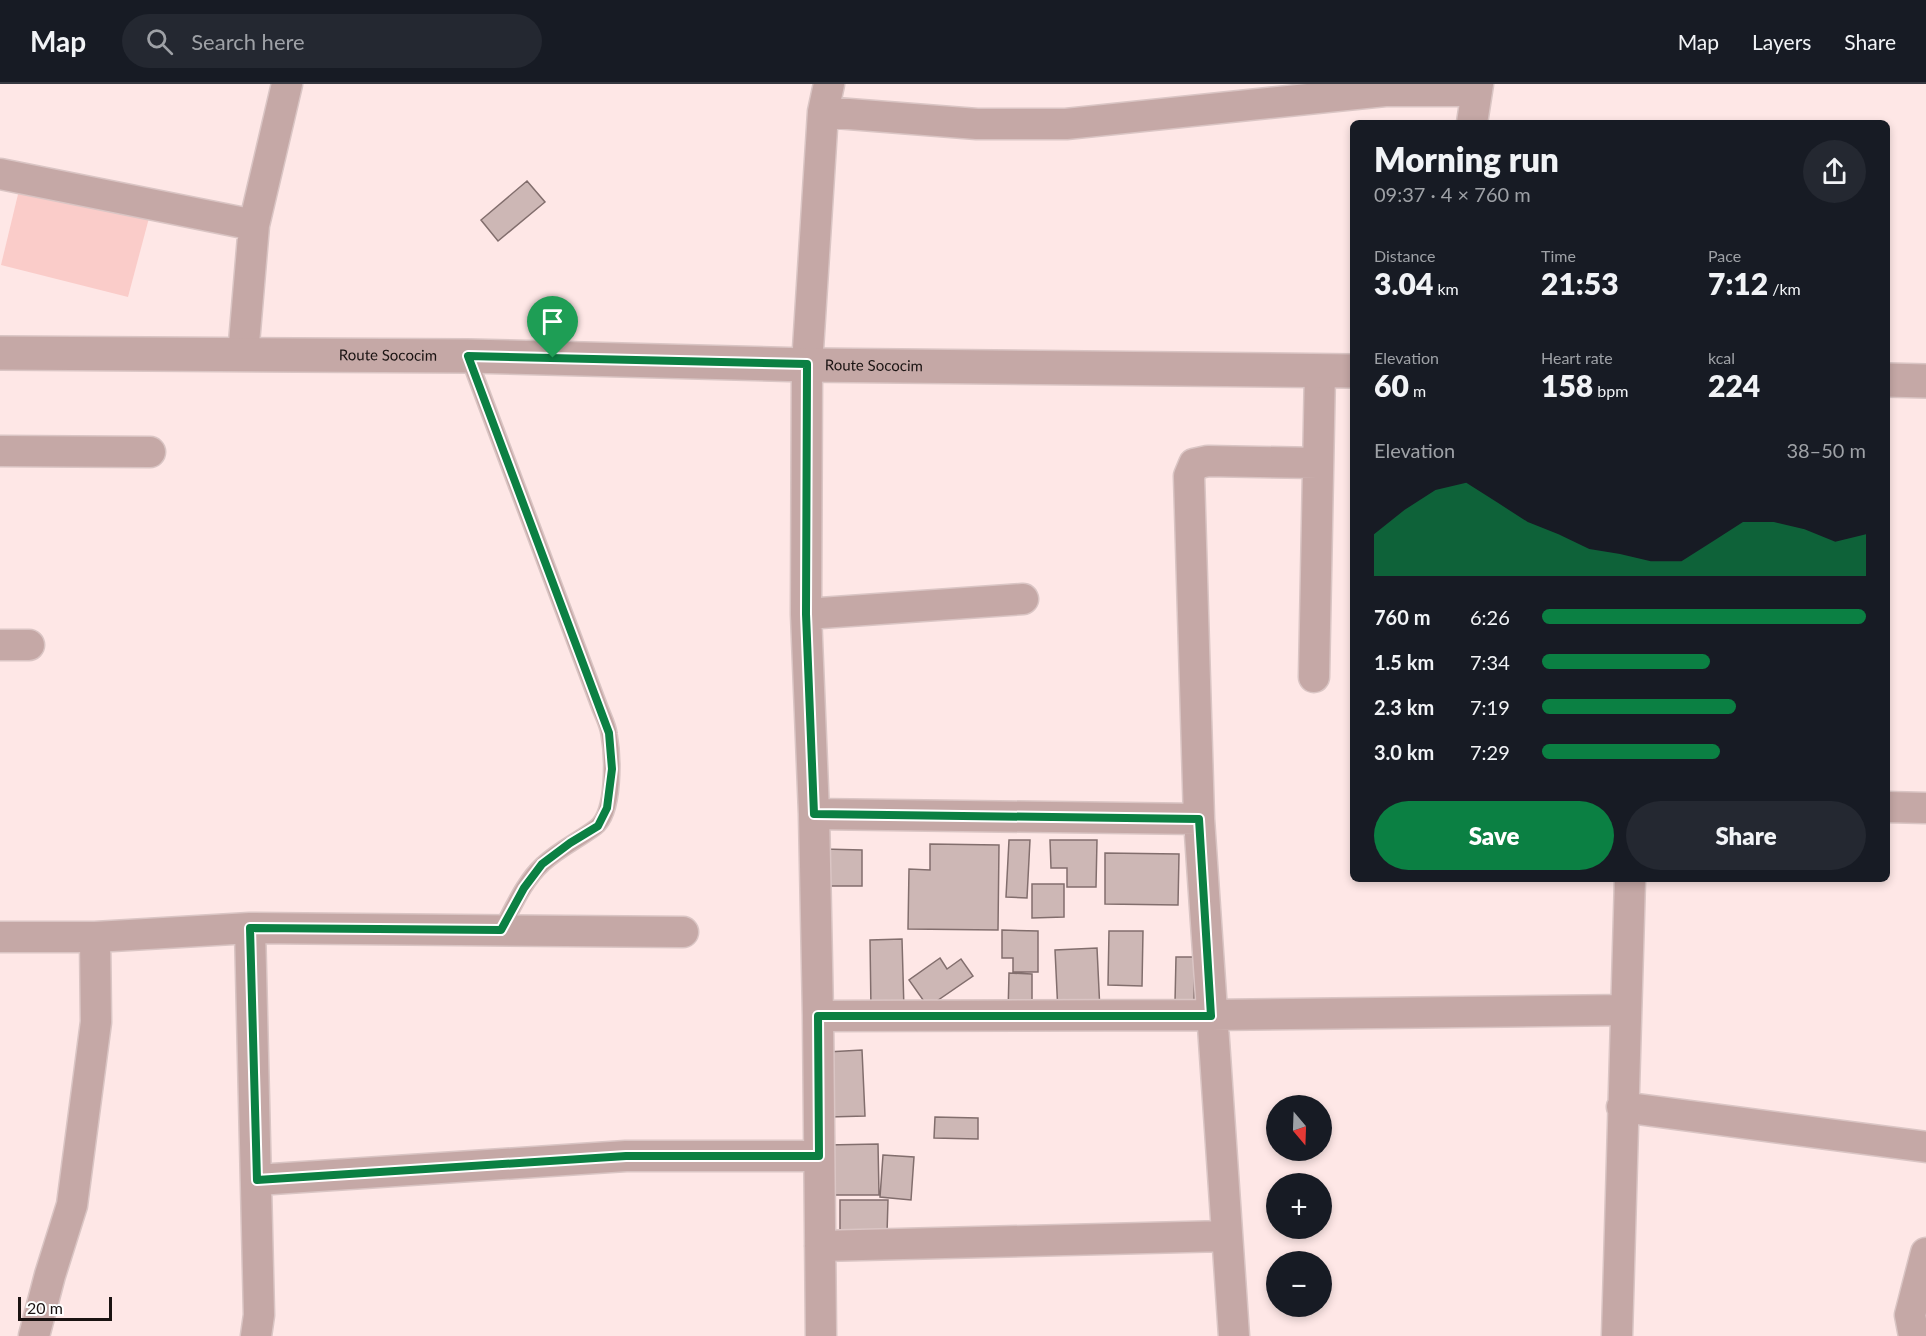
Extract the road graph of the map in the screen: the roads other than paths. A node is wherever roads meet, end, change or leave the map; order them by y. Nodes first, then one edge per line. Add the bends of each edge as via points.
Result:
1 (287, 84) edge
2 (1477, 88) edge
3 (826, 98) edge
4 (1472, 120) edge
5 (0, 174) edge
6 (254, 225) junction
7 (0, 353) edge
8 (243, 355) junction
9 (468, 356) junction
10 (807, 364) junction
11 (1320, 370) junction
12 (1350, 370) edge
13 (1890, 380) edge
14 (1926, 381) edge
15 (0, 451) edge
16 (150, 452) dead end
17 (1318, 464) junction
18 (1023, 599) dead end
19 (806, 614) junction
20 (0, 645) edge
21 (29, 645) dead end
22 (1314, 677) dead end
23 (1890, 807) edge
24 (1926, 808) edge
25 (814, 814) junction
26 (1199, 819) junction
27 (1630, 882) edge
28 (250, 928) junction
29 (501, 930) junction
30 (683, 932) dead end
31 (0, 937) edge
32 (95, 937) junction
33 (1626, 1010) junction
34 (818, 1016) junction
35 (1211, 1016) junction
36 (1622, 1107) junction
37 (1926, 1147) edge
38 (819, 1156) junction
39 (257, 1180) junction
40 (1226, 1236) junction
41 (820, 1246) junction
42 (1926, 1253) edge
43 (34, 1336) edge
44 (256, 1336) edge
45 (821, 1336) edge
46 (1234, 1336) edge
47 (1617, 1336) edge
48 (1914, 1336) edge

1 - 6 street
2 - 3 street via 1385,91 1066,124 977,124
2 - 4 street
3 - 10 street
5 - 6 street
6 - 8 street
7 - 8 street, Route Sococim
8 - 9 street, Route Sococim
9 - 10 street, Route Sococim
9 - 29 lane via 606,724 612,769 607,808 598,826 542,864
10 - 11 street, Route Sococim
10 - 19 street
11 - 12 street, Route Sococim
11 - 17 street
13 - 14 street
15 - 16 street
17 - 22 street
17 - 26 street via 1208,461 1194,464 1189,476
18 - 19 street
19 - 25 street
20 - 21 street
23 - 24 street
25 - 26 street
25 - 34 street
26 - 35 street
27 - 33 street
28 - 29 street
28 - 32 street
28 - 39 street
29 - 30 street
31 - 32 street
32 - 43 street via 96,1022 72,1205
33 - 35 street
33 - 36 street
34 - 35 street
34 - 38 street
35 - 40 street
36 - 37 street
36 - 47 street
38 - 39 street via 626,1156
38 - 41 street
39 - 44 street
40 - 41 street
40 - 46 street
41 - 45 street
42 - 48 street via 1910,1315

